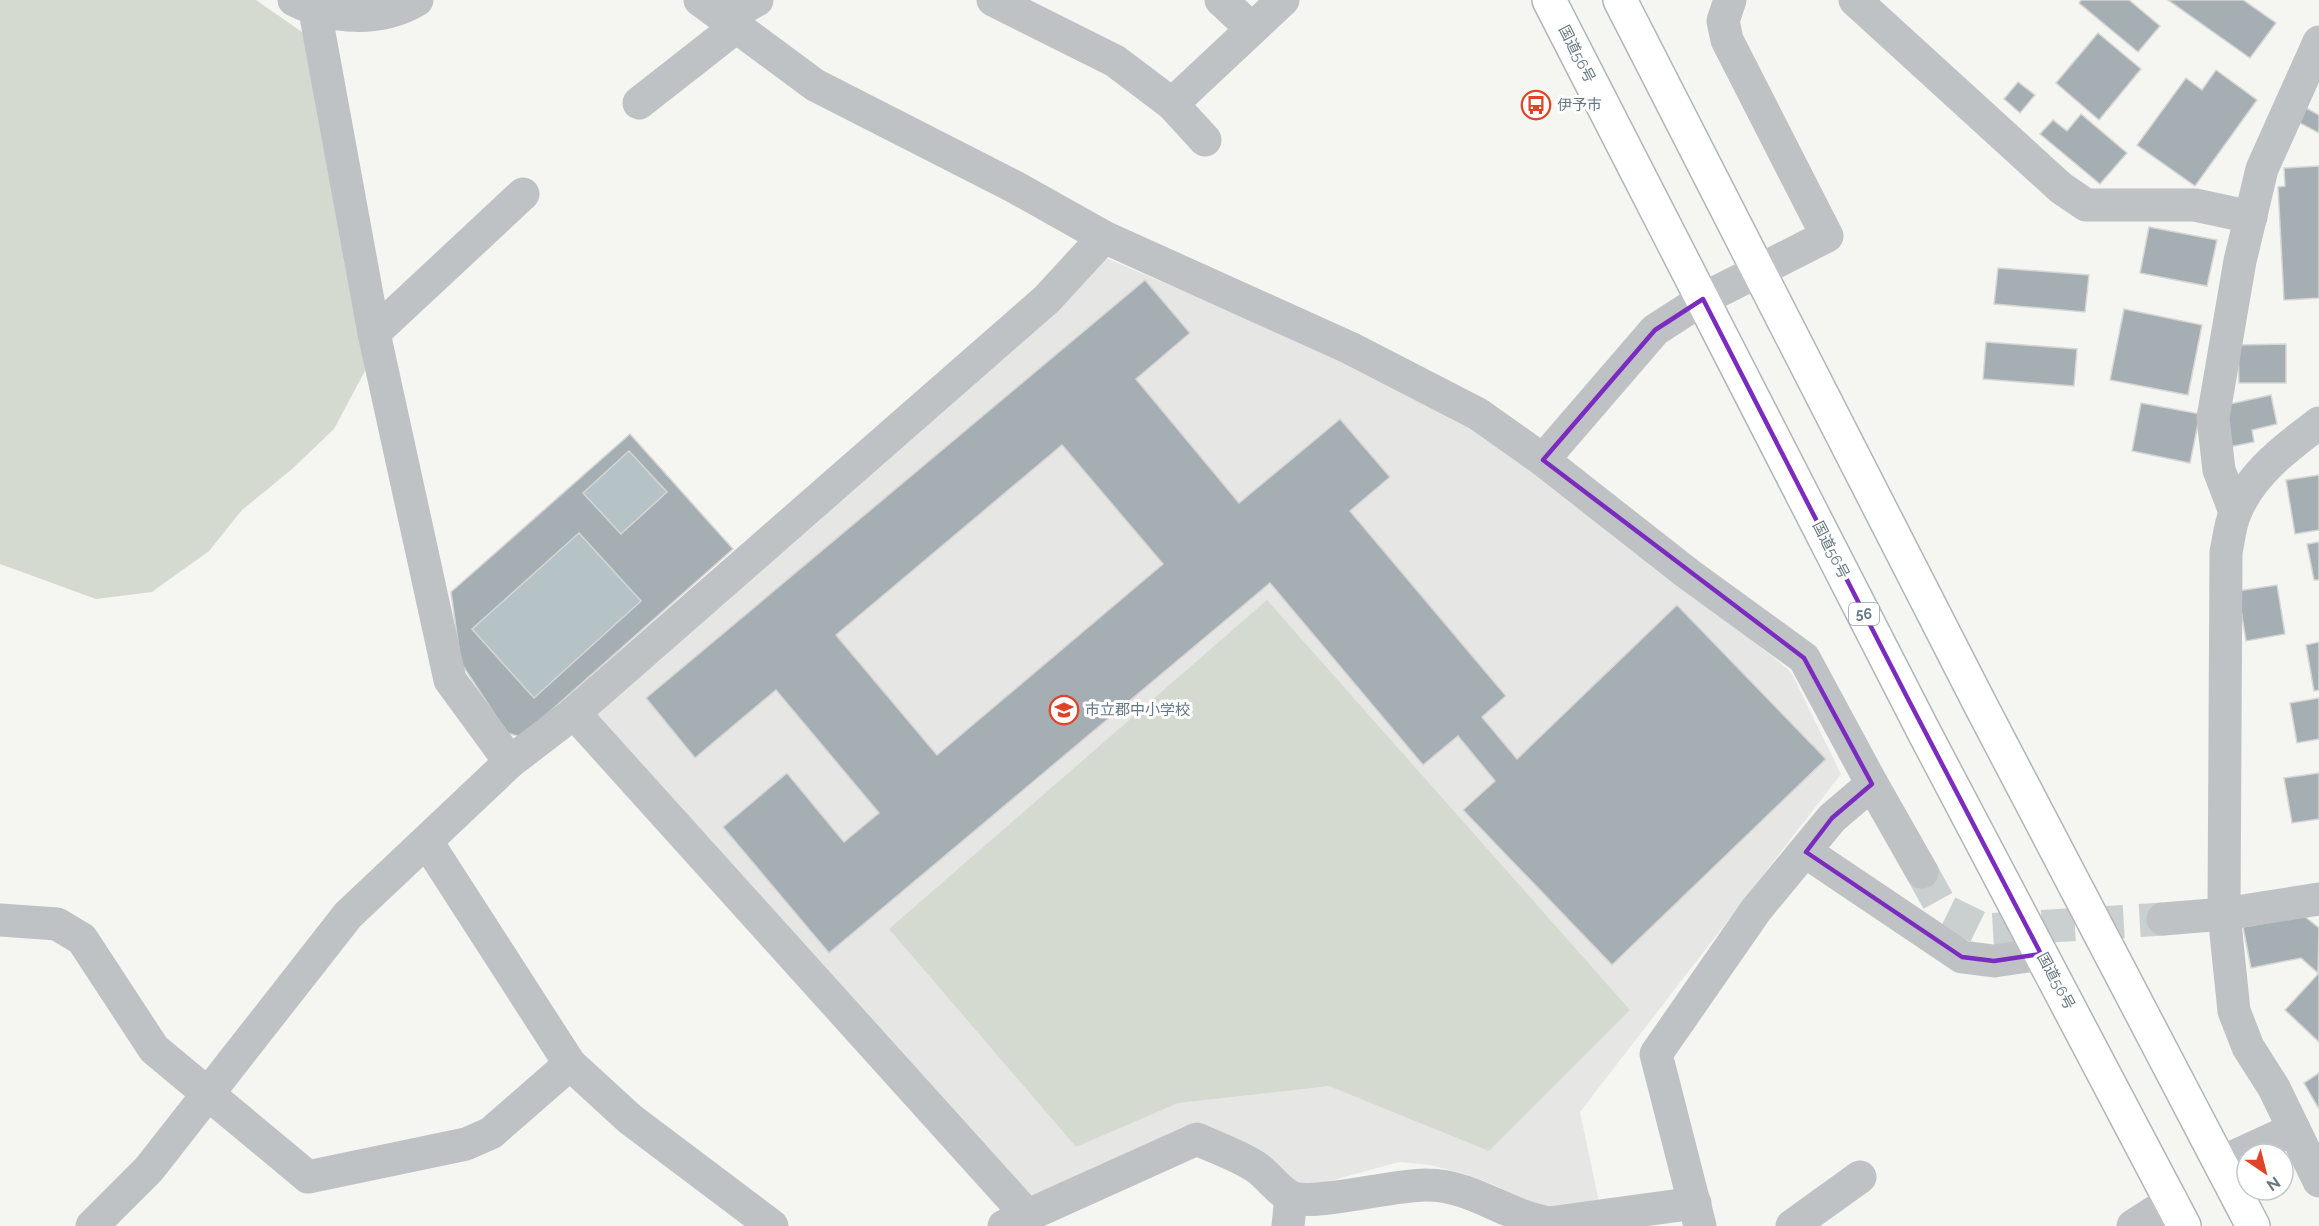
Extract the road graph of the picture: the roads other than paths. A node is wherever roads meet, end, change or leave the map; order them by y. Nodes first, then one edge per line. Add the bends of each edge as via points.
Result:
1 (417, 0) edge
2 (757, 0) edge
3 (993, 0) edge
4 (1221, 0) edge
5 (1283, 0) edge
6 (1549, 0) edge
7 (1620, 0) edge
8 (1730, 0) edge
9 (1855, 0) edge
10 (305, 5) edge
11 (720, 15) edge
12 (1251, 28) junction
13 (2319, 42) edge
14 (639, 103) dead end
15 (1172, 104) junction
16 (1205, 140) dead end
17 (523, 194) dead end
18 (2251, 217) junction
19 (1104, 237) junction
20 (1759, 270) junction
21 (1703, 299) junction
22 (374, 333) junction
23 (2319, 423) edge
24 (1543, 460) junction
25 (2235, 512) junction
26 (574, 713) junction
27 (510, 762) junction
28 (1872, 784) junction
29 (427, 842) junction
30 (1806, 852) junction
31 (1922, 872) tunnel mouth
32 (2319, 899) edge
33 (2224, 914) junction
34 (2163, 919) tunnel mouth
35 (0, 920) edge
36 (2041, 954) junction
37 (570, 1064) junction
38 (210, 1094) junction
39 (2294, 1129) junction
40 (2220, 1163) junction
41 (1860, 1177) dead end
42 (2319, 1181) edge
43 (1289, 1211) edge
44 (2178, 1213) edge
45 (1698, 1215) edge
46 (1015, 1220) edge
47 (92, 1226) edge
48 (772, 1226) edge
49 (1792, 1226) edge
50 (2133, 1226) edge
51 (2253, 1226) edge

1 - 10 street via 406,7 360,17
2 - 11 street
3 - 15 street via 1115,61
4 - 12 street
5 - 12 street
6 - 21 highway, 国道56号 / 56
7 - 20 highway
8 - 20 street via 1722,21 1727,40 1827,236
9 - 18 street via 2061,188 2086,206 2195,205
10 - 22 street
11 - 14 street
11 - 19 street via 814,85
12 - 15 street
13 - 18 street via 2262,170
15 - 16 street
17 - 22 street
18 - 25 street via 2213,418 2219,470
19 - 24 street via 1360,353 1478,414
19 - 26 street via 1047,299
20 - 21 street
20 - 40 highway
21 - 24 street via 1655,330
21 - 36 highway, 国道56号 / 56
22 - 27 street via 450,680
23 - 25 street via 2254,480
24 - 28 street via 1804,658
25 - 33 street via 2226,552
26 - 27 street
26 - 46 street
27 - 29 street
28 - 30 street via 1833,818
28 - 31 street
29 - 37 street
29 - 38 street via 348,915
30 - 36 street via 1962,957 1994,961
30 - 45 street via 1756,910 1656,1054
32 - 33 street
33 - 34 street
33 - 39 street via 2234,1011 2248,1047
35 - 38 street via 57,924 82,939 154,1049
36 - 44 highway, 国道56号 / 56
37 - 38 street via 491,1133 466,1144 308,1177
37 - 48 street via 630,1119
38 - 47 street via 149,1169
39 - 40 street
39 - 42 street
40 - 51 highway
41 - 49 street
43 - 45 street via 1316,1199 1404,1185 1430,1185 1452,1187 1530,1220 1549,1223
43 - 46 street via 1256,1166 1197,1139
44 - 50 street

